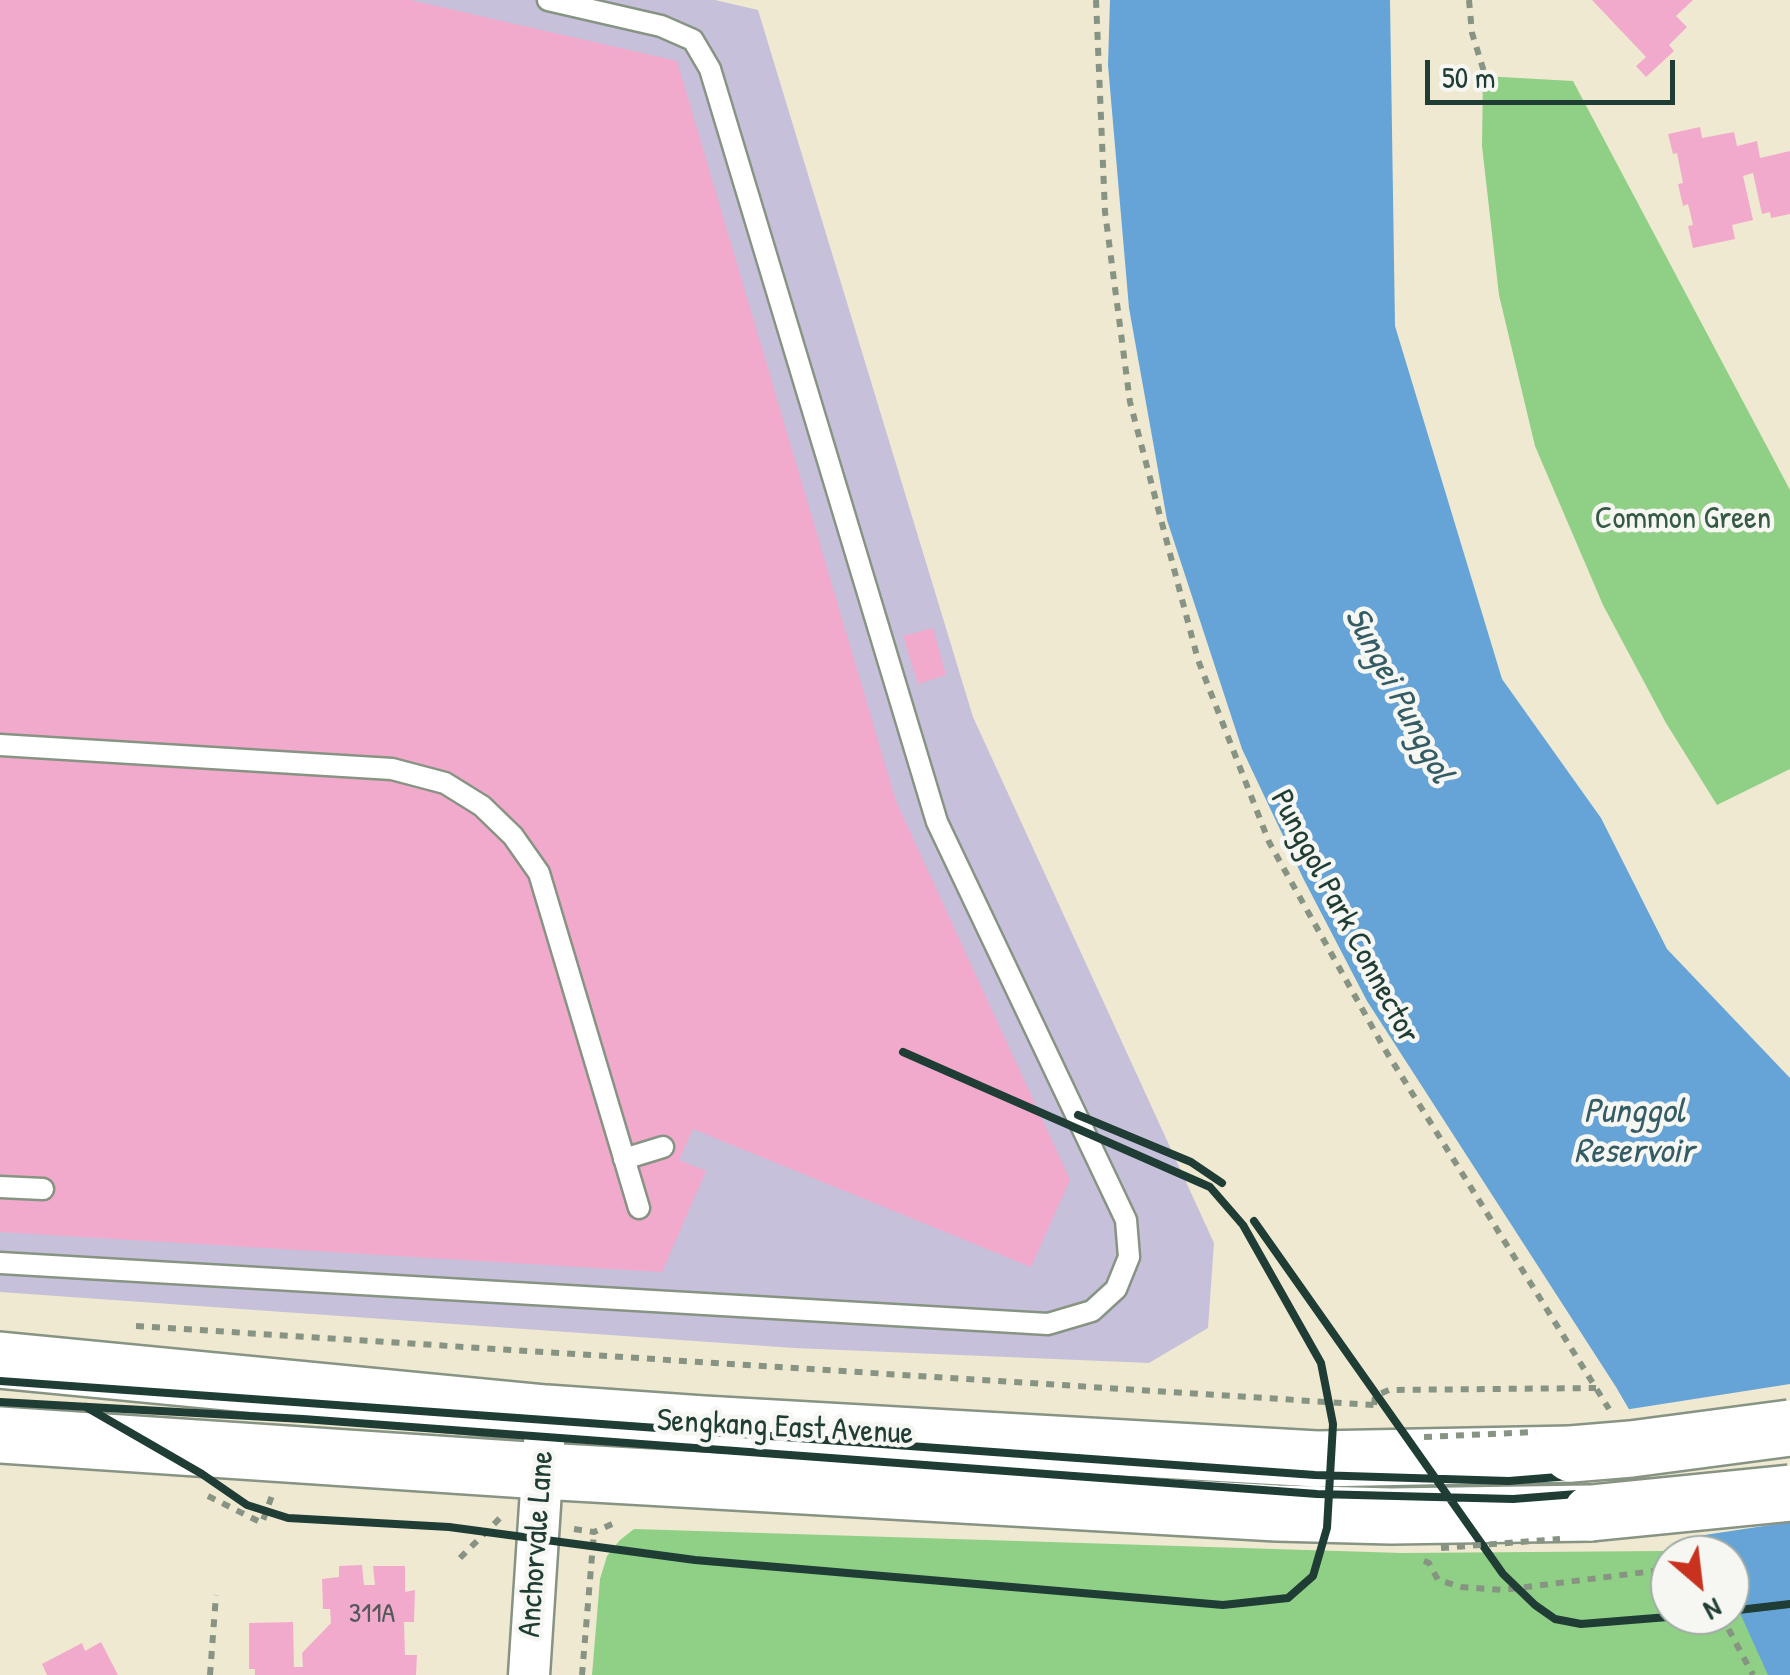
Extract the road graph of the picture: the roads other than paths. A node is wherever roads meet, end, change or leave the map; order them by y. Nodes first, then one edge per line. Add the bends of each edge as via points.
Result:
1 (548, 0) edge
2 (0, 745) edge
3 (663, 1147) dead end
4 (624, 1159) junction
5 (0, 1186) edge
6 (43, 1190) dead end
7 (639, 1208) dead end
8 (0, 1263) edge
9 (0, 1360) edge
10 (546, 1413) junction
11 (1790, 1428) edge
12 (0, 1435) edge
13 (526, 1490) junction
14 (1790, 1493) edge
15 (529, 1675) edge

1 - 8 lane via 693,40 710,69 937,822 1126,1220 1129,1257 1116,1289 1092,1311 1048,1324
2 - 4 lane via 392,769 445,783 482,806 539,873
3 - 4 lane
4 - 7 lane
5 - 6 lane
9 - 10 main road, Sengkang East Avenue
10 - 11 main road, Sengkang East Avenue, bridge via 1317,1458 1571,1454
10 - 13 street, Anchorvale Lane
12 - 13 main road, Sengkang East Avenue
13 - 14 main road, Sengkang East Avenue, bridge via 916,1492 1352,1515 1591,1514
13 - 15 street, Anchorvale Lane

